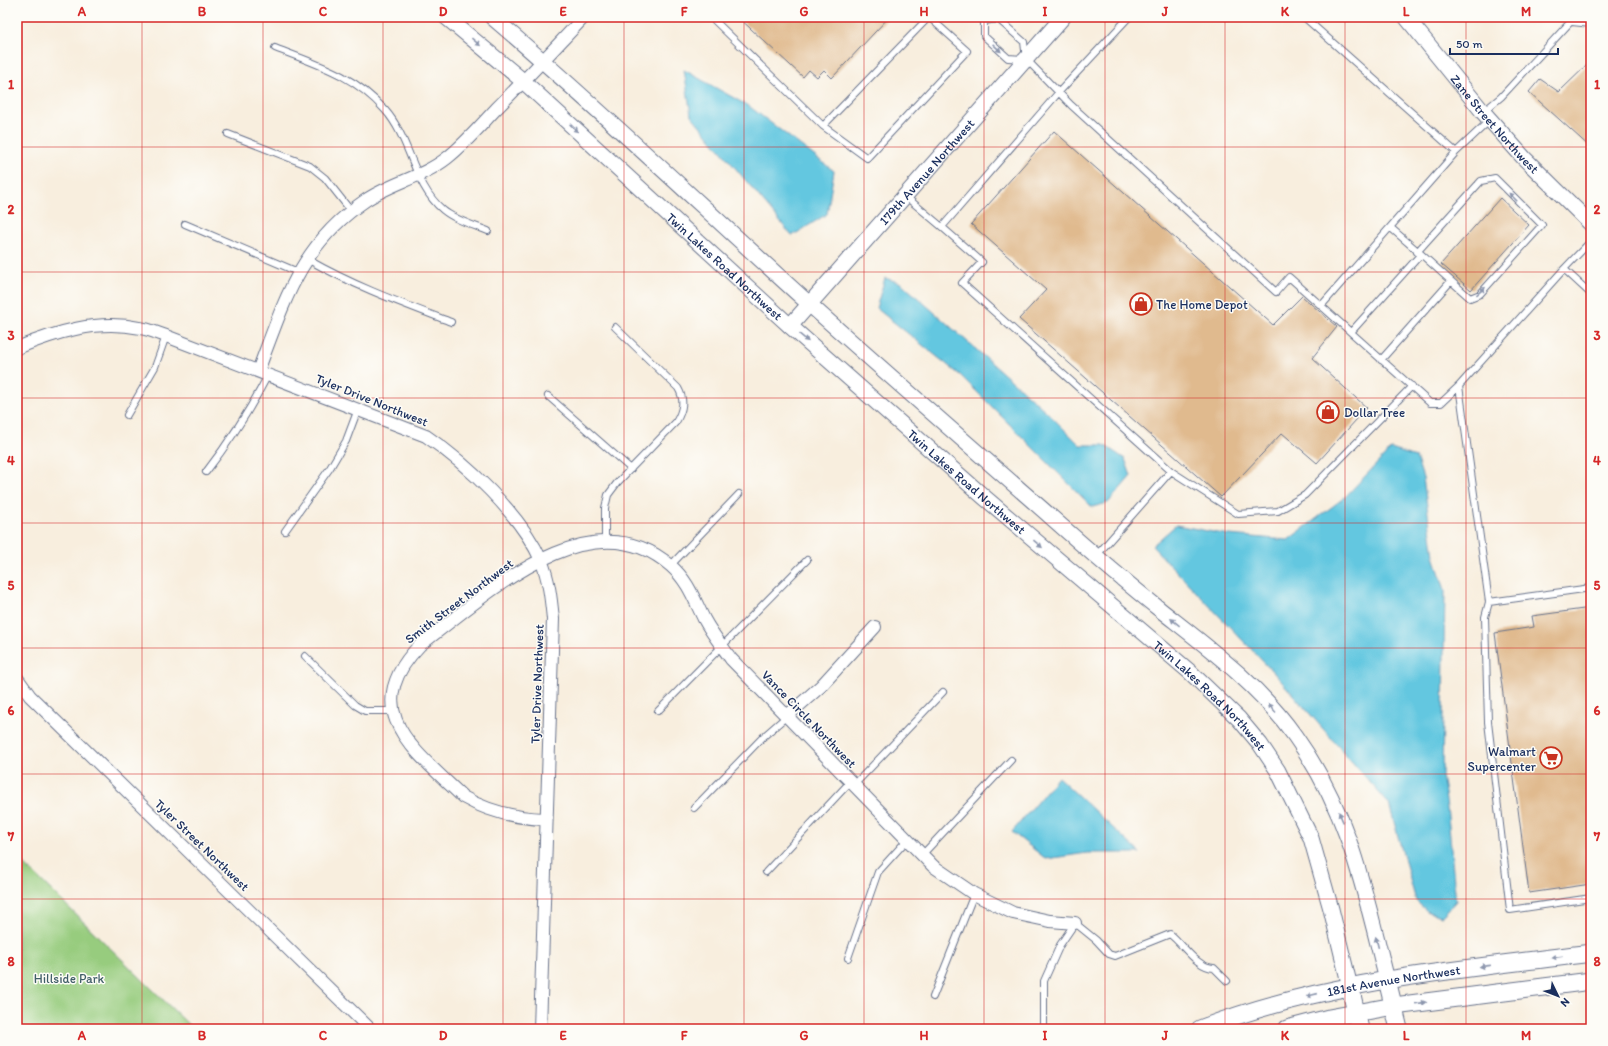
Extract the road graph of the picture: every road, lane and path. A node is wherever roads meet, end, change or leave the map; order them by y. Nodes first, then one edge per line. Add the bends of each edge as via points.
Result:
1 (446, 17) edge
2 (492, 17) edge
3 (584, 17) edge
4 (711, 17) edge
5 (929, 17) edge
6 (978, 17) edge
7 (1063, 17) edge
8 (1129, 17) edge
9 (1304, 17) edge
10 (1406, 17) edge
11 (986, 19) edge
12 (1574, 19) edge
13 (1591, 24) edge
14 (275, 48) dead end
15 (1026, 59) junction
16 (543, 61) junction
17 (523, 81) junction
18 (1059, 92) junction
19 (1486, 116) junction
20 (823, 126) junction
21 (228, 134) dead end
22 (1456, 152) junction
23 (419, 174) junction
24 (904, 195) junction
25 (351, 212) junction
26 (185, 224) dead end
27 (1591, 224) edge
28 (942, 227) junction
29 (1392, 228) junction
30 (488, 231) dead end
31 (1591, 241) edge
32 (1419, 253) junction
33 (307, 259) junction
34 (1564, 269) junction
35 (298, 272) junction
36 (1451, 281) junction
37 (1591, 294) edge
38 (810, 304) junction
39 (1321, 306) junction
40 (452, 322) dead end
41 (790, 326) junction
42 (614, 327) dead end
43 (1351, 332) junction
44 (166, 336) junction
45 (17, 348) edge
46 (1381, 360) junction
47 (263, 373) junction
48 (1412, 386) junction
49 (1459, 386) junction
50 (548, 396) dead end
51 (358, 409) junction
52 (127, 415) dead end
53 (631, 470) junction
54 (1171, 470) junction
55 (206, 472) dead end
56 (739, 494) dead end
57 (285, 531) dead end
58 (605, 541) junction
59 (1096, 556) junction
60 (540, 560) junction
61 (807, 560) dead end
62 (670, 566) junction
63 (1591, 588) edge
64 (1489, 602) junction
65 (875, 627) dead end
66 (722, 647) junction
67 (305, 656) dead end
68 (17, 678) edge
69 (943, 692) dead end
70 (394, 711) junction
71 (658, 711) dead end
72 (787, 716) junction
73 (1011, 760) dead end
74 (852, 784) junction
75 (694, 808) dead end
76 (545, 819) junction
77 (908, 840) junction
78 (922, 855) junction
79 (766, 872) dead end
80 (974, 894) junction
81 (1591, 898) edge
82 (1075, 923) junction
83 (1591, 953) edge
84 (848, 958) dead end
85 (1387, 980) junction
86 (1227, 981) dead end
87 (1591, 981) edge
88 (1350, 987) junction
89 (933, 997) dead end
90 (1394, 1006) junction
91 (1358, 1021) edge
92 (1044, 1026) dead end
93 (370, 1029) edge
94 (540, 1029) edge
95 (1200, 1029) edge
96 (1287, 1029) edge
97 (1399, 1029) edge

1 -> 17 street, Twin Lakes Road Northwest
2 - 16 street
3 - 16 street
4 - 20 lane
5 - 20 lane
5 - 20 lane via 968,51 867,158
6 - 11 lane
7 - 15 street, 179th Avenue Northwest
8 - 18 lane
9 - 22 lane
10 - 19 street, Zane Street Northwest
11 - 15 lane via 998,18 1024,42
11 -> 15 lane via 984,36 1008,58
12 - 13 lane
12 - 19 lane
14 - 23 lane via 341,74 367,93 396,125
15 - 18 lane
15 - 24 street, 179th Avenue Northwest
16 - 17 street
16 - 38 street
17 - 23 street via 459,148
17 -> 41 street, Twin Lakes Road Northwest
18 - 28 lane
18 - 39 lane via 1276,292 1289,277
19 - 22 lane
19 - 27 street, Zane Street Northwest via 1524,158
21 - 25 lane via 310,166 325,178
22 - 29 lane
23 - 25 street via 367,200
23 - 30 lane via 434,201 444,211
24 - 28 lane
24 - 38 street, 179th Avenue Northwest
25 - 33 street via 334,225
26 - 35 lane
28 - 54 lane via 982,262 962,283
29 - 32 lane
29 - 39 lane
31 - 34 lane
32 - 36 lane
36 -> 32 lane via 1470,298 1480,294 1542,225 1495,178 1482,181
32 - 43 lane
33 - 35 street
33 - 40 lane via 362,288
34 - 37 lane
34 - 49 lane
35 - 47 street
36 - 46 lane
38 - 41 street, 179th Avenue Northwest
38 - 59 street
39 - 43 lane
41 -> 88 street, Twin Lakes Road Northwest via 990,502 1190,672 1239,719 1278,771 1311,838
42 - 53 lane via 678,388 682,398 682,410 676,422
43 - 46 lane
44 - 45 street, Tyler Drive Northwest via 139,327 90,326 61,332
44 - 47 street, Tyler Drive Northwest
44 - 52 lane via 155,366
46 - 48 lane
47 - 51 street, Tyler Drive Northwest
47 - 55 lane via 253,404 232,439
48 - 49 lane via 1430,403 1441,403
48 - 54 lane via 1305,495 1278,511 1238,514
49 - 64 lane
50 - 53 lane
51 - 57 lane via 346,441 330,468
51 - 60 street, Tyler Drive Northwest via 426,436 446,450 514,518
53 - 58 lane via 612,489 606,502
54 - 59 lane
56 - 62 lane
58 - 60 street, Vance Circle Northwest via 587,543
58 - 62 street, Vance Circle Northwest via 634,545
85 -> 59 street via 1358,868 1342,818 1328,788 1293,732 1271,706 1222,658
60 - 70 street, Smith Street Northwest via 515,574 420,645 406,659 394,687
60 - 76 street, Tyler Drive Northwest via 551,597 553,619
61 - 66 lane
62 - 66 street, Vance Circle Northwest via 691,590
63 - 64 lane
64 - 81 lane via 1485,617 1488,722 1510,910
65 - 72 street via 821,686
66 - 71 lane
66 - 72 street, Vance Circle Northwest
67 - 70 lane via 360,708 365,711
68 - 93 street, Tyler Street Northwest via 30,696
69 - 74 lane
70 - 76 street, Smith Street Northwest via 400,731 410,745 463,797 505,814
72 - 74 street, Vance Circle Northwest
72 - 75 lane
73 - 78 lane
74 - 77 street, Vance Circle Northwest
74 - 79 lane
76 - 94 street, Tyler Drive Northwest
77 - 78 street, Vance Circle Northwest
77 - 84 lane via 878,872
78 - 80 street, Vance Circle Northwest via 933,866
80 - 82 street, Vance Circle Northwest via 1013,913
80 - 89 lane
82 - 86 lane via 1109,954 1115,956 1170,934 1198,961 1207,968 1214,968
82 - 92 lane via 1060,945 1044,981
83 -> 85 main road, 181st Avenue Northwest
85 - 88 main road, 181st Avenue Northwest
85 - 90 main road
90 -> 87 main road, 181st Avenue Northwest
88 - 91 main road, Twin Lakes Road Northwest
88 -> 95 main road, 181st Avenue Northwest via 1285,1001
90 - 91 main road, 181st Avenue Northwest
90 - 97 main road
91 - 96 main road, 181st Avenue Northwest via 1329,1018

